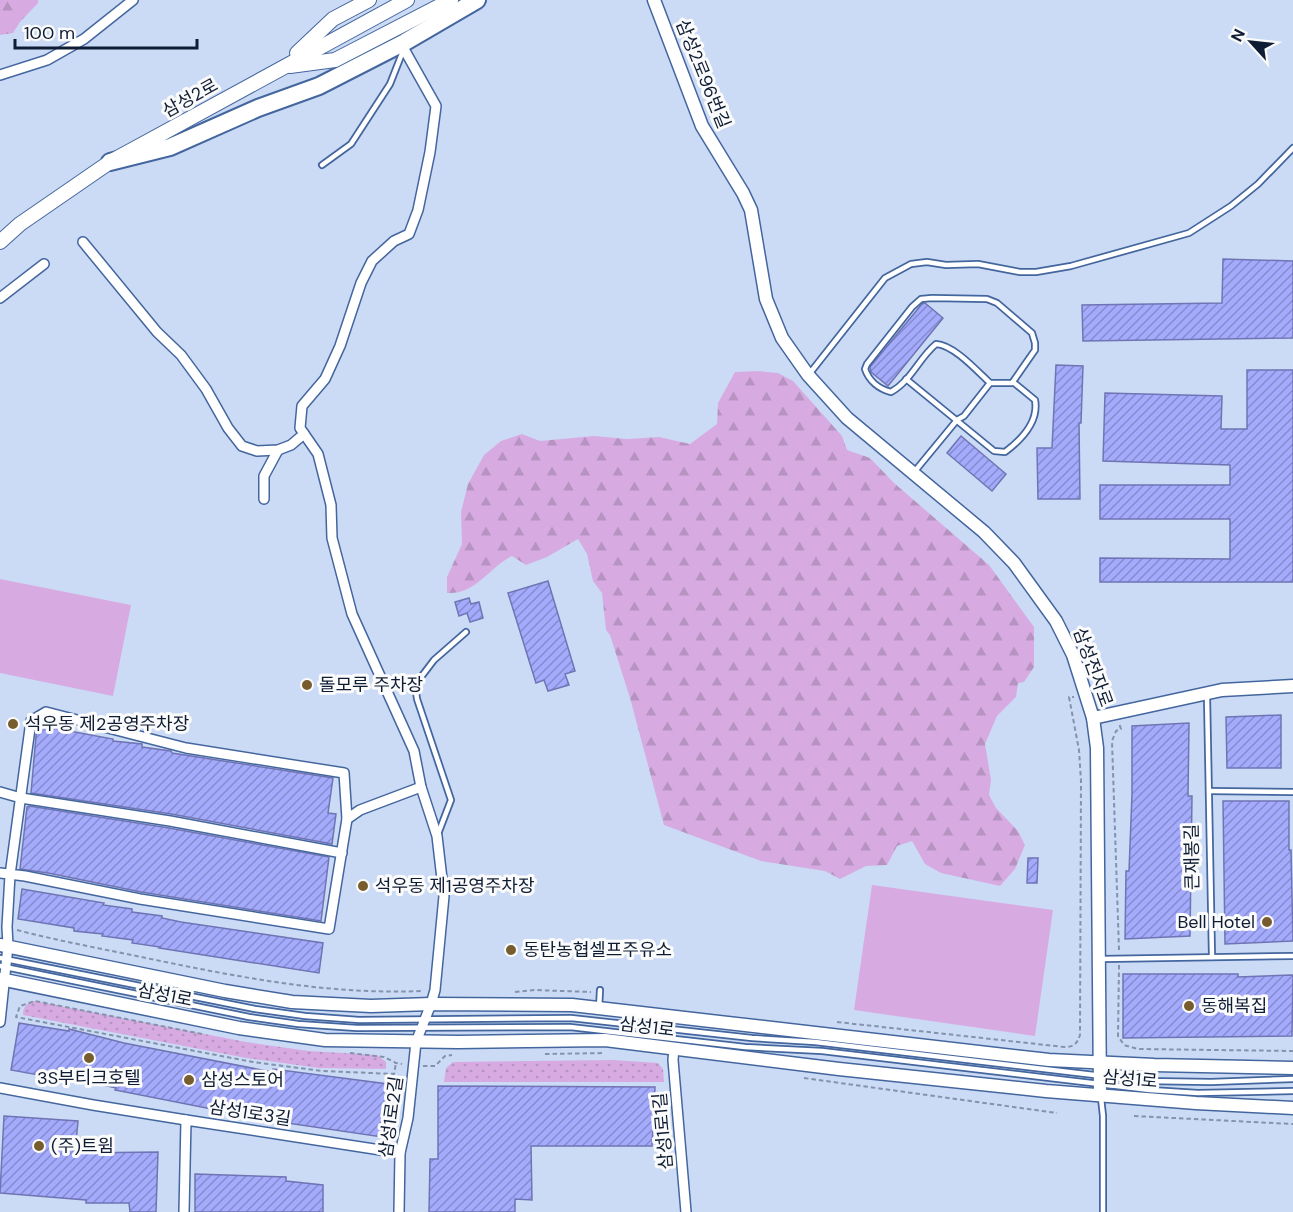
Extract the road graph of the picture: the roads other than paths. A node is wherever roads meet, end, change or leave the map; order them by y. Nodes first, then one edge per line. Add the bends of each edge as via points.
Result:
1 (133, 0) edge
2 (369, 0) edge
3 (407, 0) edge
4 (451, 0) edge
5 (477, 0) edge
6 (654, 0) edge
7 (404, 49) joint
8 (282, 67) junction
9 (0, 75) edge
10 (1293, 148) edge
11 (110, 162) junction
12 (322, 165) dead end
13 (0, 242) edge
14 (83, 242) dead end
15 (44, 264) dead end
16 (0, 298) edge
17 (798, 359) joint
18 (808, 375) junction
19 (906, 379) junction
20 (1013, 382) junction
21 (990, 383) junction
22 (957, 420) junction
23 (304, 434) junction
24 (278, 450) junction
25 (913, 474) junction
26 (264, 499) dead end
27 (466, 632) dead end
28 (1293, 686) edge
29 (1207, 693) junction
30 (1093, 718) junction
31 (421, 787) junction
32 (1209, 791) junction
33 (0, 792) edge
34 (1293, 792) edge
35 (21, 798) junction
36 (347, 819) junction
37 (437, 836) junction
38 (342, 853) junction
39 (5, 874) edge
40 (4, 945) edge
41 (1293, 956) edge
42 (1212, 957) junction
43 (1100, 958) junction
44 (3, 962) edge
45 (3, 979) edge
46 (600, 990) dead end
47 (432, 1004) junction
48 (599, 1008) junction
49 (0, 1022) edge
50 (423, 1024) junction
51 (416, 1042) junction
52 (674, 1048) junction
53 (1099, 1062) junction
54 (1293, 1068) edge
55 (1293, 1079) edge
56 (1100, 1085) junction
57 (0, 1088) edge
58 (1293, 1091) edge
59 (1293, 1108) edge
60 (186, 1120) junction
61 (400, 1153) junction
62 (184, 1212) edge
63 (399, 1212) edge
64 (686, 1212) edge
65 (1103, 1212) edge

1 - 9 street via 84,39 46,60
2 - 8 main road via 333,19
3 - 8 main road, 삼성2로
4 - 8 main road via 335,60
5 - 11 highway via 319,86 170,147
6 - 17 street, 삼성2로96번길 via 702,126 751,210 766,299 782,338
7 - 12 lane via 390,84 351,144
7 - 23 street via 436,106 418,210 408,234 372,261 325,379 302,406 300,428
8 - 11 main road, 삼성2로
10 - 18 lane via 1258,184 1189,233 1036,272 927,262 896,270 885,278
11 - 13 main road, 삼성2로
14 - 24 street via 157,332 181,355 242,446 257,452
15 - 16 street
17 - 18 street, 삼성전자로
18 - 25 street, 삼성전자로 via 847,418
19 - 20 lane via 900,388 884,391 867,376 865,369 921,299 987,299 1032,333 1035,350
19 - 21 lane via 936,344 954,351
19 - 22 lane
20 - 21 lane
20 - 22 lane via 1035,400 1037,411 1024,434 1005,452 994,451
21 - 22 lane
22 - 25 lane
23 - 24 street
23 - 31 street, 삼성1로2길 via 318,454 331,505 332,538 352,614 414,752
24 - 26 street via 264,476
25 - 30 street, 삼성전자로 via 984,532 1034,588 1073,655
27 - 37 lane via 434,660 415,685 451,800
28 - 29 street
29 - 30 street
29 - 32 lane, 큰재봉길
30 - 43 street, 삼성전자로 via 1097,748
31 - 36 street via 360,810
31 - 37 street, 삼성1로2길
32 - 34 lane
32 - 42 lane, 큰재봉길
33 - 35 street
35 - 36 street via 32,721 46,712 186,748 344,773
35 - 38 street
35 - 39 street
36 - 38 street
37 - 47 street, 삼성1로2길 via 444,896
38 - 39 street via 329,929
39 - 40 street
40 - 44 street
40 - 47 street, 삼성1로 via 292,1002
41 - 42 lane
42 - 43 lane
43 - 53 street, 삼성전자로
44 - 45 street
44 - 50 lane via 255,1009
44 - 50 lane via 288,1023 357,1028
45 - 49 street
45 - 51 street, 삼성1로 via 268,1033 325,1040
46 - 48 lane
47 - 48 street, 삼성1로
47 - 50 street, 삼성1로2길
48 - 53 street, 삼성1로 via 1049,1060
50 - 51 street, 삼성1로2길
50 - 56 lane via 570,1027 745,1047 822,1051
50 - 56 lane via 571,1018 815,1042
51 - 52 street, 삼성1로 via 605,1040
51 - 61 street, 삼성1로2길
52 - 56 street, 삼성1로 via 839,1069
52 - 64 street, 삼성1로1길
53 - 54 street, 삼성1로
53 - 56 street, 삼성전자로
55 - 56 lane
56 - 58 lane via 1198,1093
56 - 59 street, 삼성1로 via 1196,1103
56 - 65 lane
57 - 60 street
60 - 61 street, 삼성1로3길
60 - 62 street, 삼성1로3길
61 - 63 street, 삼성1로2길

